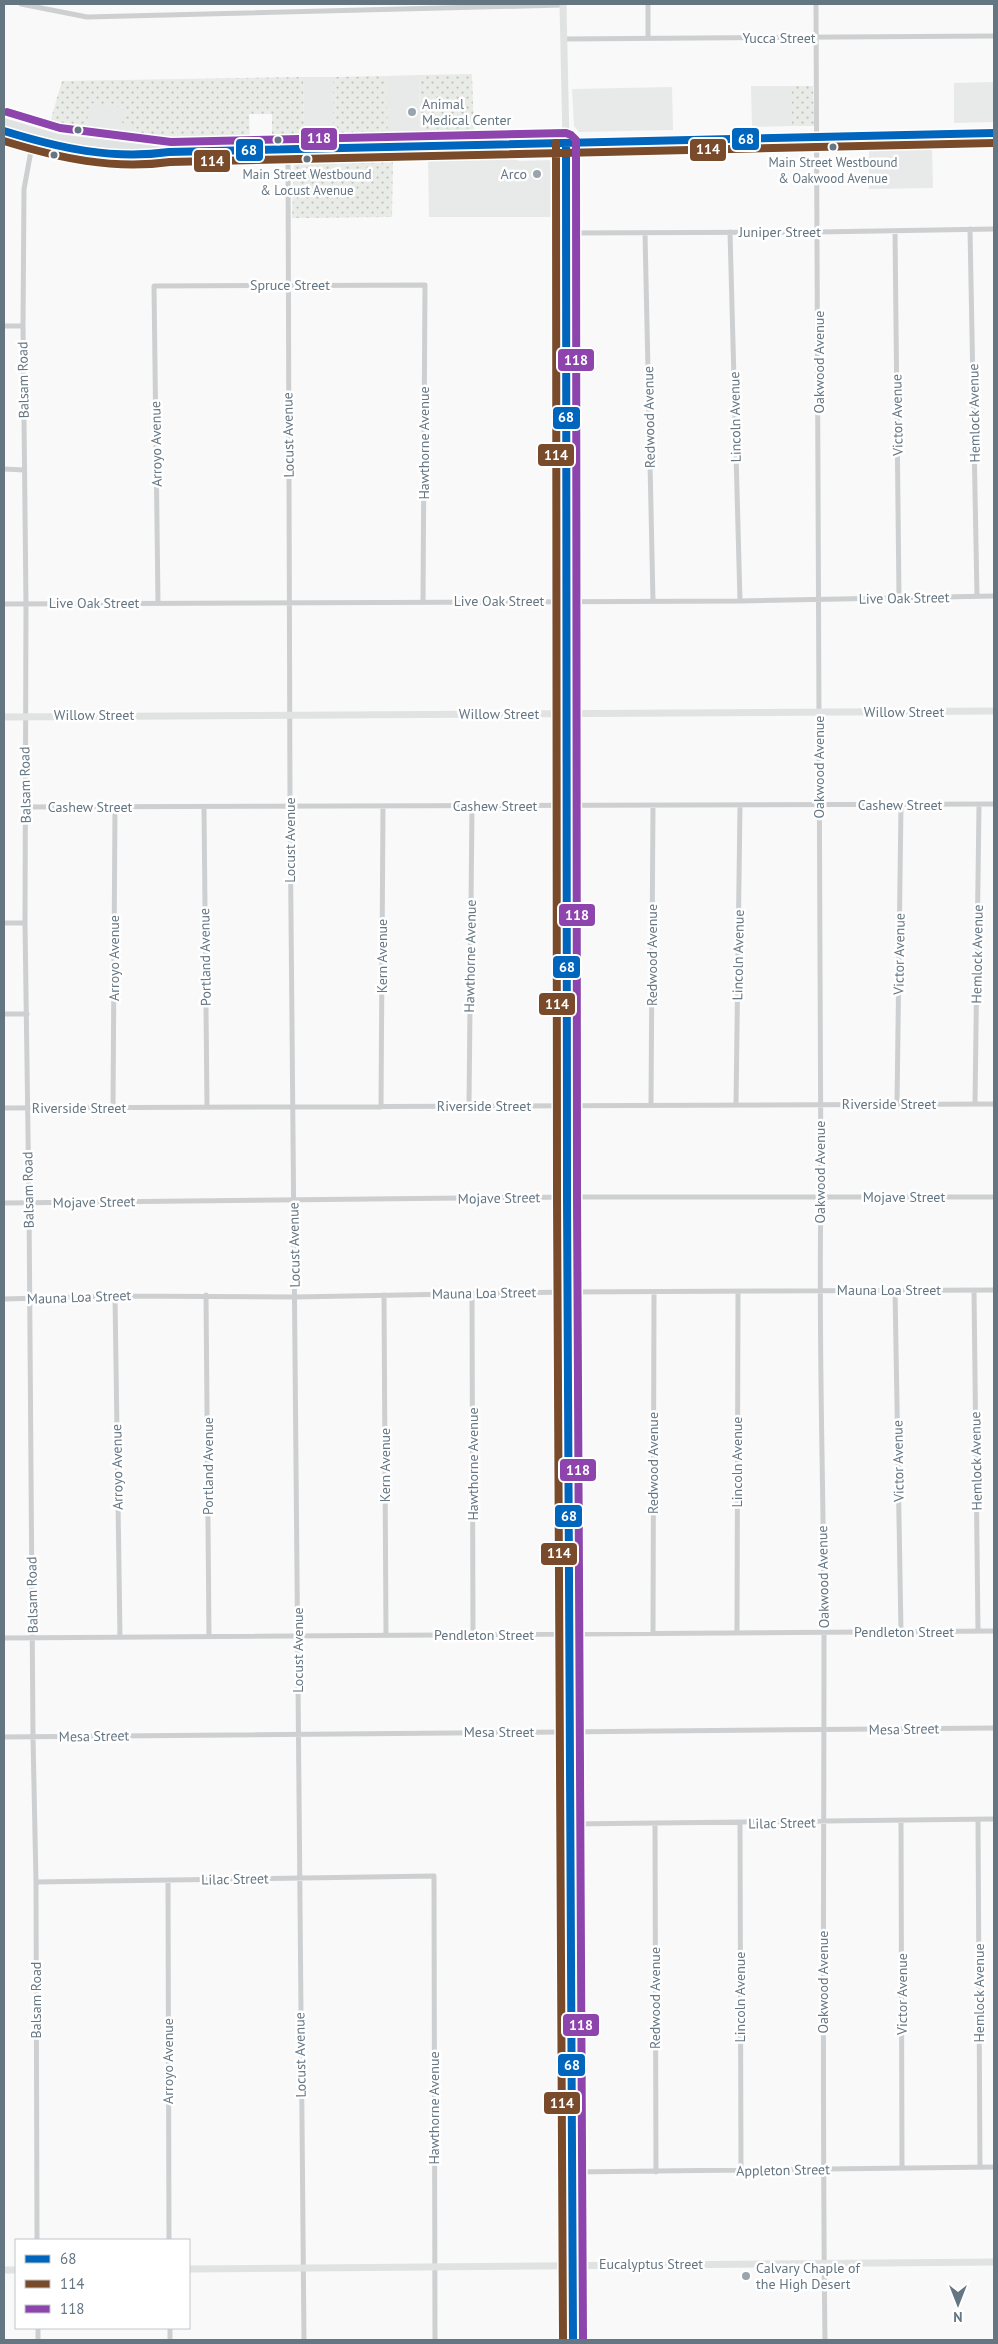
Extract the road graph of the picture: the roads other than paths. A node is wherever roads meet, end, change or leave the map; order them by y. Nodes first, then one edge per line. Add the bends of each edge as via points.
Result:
1 (21, 4) edge
2 (563, 4) edge
3 (648, 4) edge
4 (816, 4) edge
5 (994, 36) edge
6 (648, 38) junction
7 (816, 38) junction
8 (564, 39) junction
9 (4, 122) edge
10 (4, 131) edge
11 (994, 133) edge
12 (818, 137) junction
13 (33, 140) junction
14 (86, 142) junction
15 (566, 143) junction
16 (288, 149) junction
17 (170, 152) junction
18 (970, 229) junction
19 (994, 229) edge
20 (895, 231) junction
21 (730, 232) junction
22 (818, 232) junction
23 (566, 233) junction
24 (645, 234) junction
25 (287, 285) junction
26 (425, 285) joint
27 (154, 286) joint
28 (4, 326) edge
29 (23, 326) junction
30 (4, 469) edge
31 (24, 470) junction
32 (978, 596) junction
33 (994, 596) edge
34 (899, 598) junction
35 (819, 599) junction
36 (565, 600) junction
37 (423, 601) junction
38 (653, 601) junction
39 (740, 601) junction
40 (158, 603) junction
41 (290, 603) junction
42 (4, 604) edge
43 (26, 604) junction
44 (994, 711) edge
45 (819, 712) junction
46 (566, 713) junction
47 (290, 715) junction
48 (24, 716) junction
49 (4, 717) edge
50 (979, 804) junction
51 (994, 804) edge
52 (740, 805) junction
53 (818, 805) junction
54 (900, 805) junction
55 (290, 806) junction
56 (383, 806) junction
57 (472, 806) junction
58 (566, 806) junction
59 (653, 806) junction
60 (26, 807) junction
61 (115, 807) junction
62 (204, 807) junction
63 (4, 923) edge
64 (25, 923) junction
65 (4, 1014) edge
66 (27, 1014) junction
67 (897, 1104) junction
68 (975, 1104) junction
69 (994, 1104) edge
70 (651, 1105) junction
71 (736, 1105) junction
72 (820, 1105) junction
73 (469, 1106) junction
74 (567, 1106) junction
75 (207, 1107) junction
76 (293, 1107) junction
77 (381, 1107) junction
78 (4, 1108) edge
79 (27, 1108) junction
80 (113, 1108) junction
81 (994, 1196) edge
82 (821, 1197) junction
83 (567, 1198) junction
84 (293, 1200) junction
85 (4, 1203) edge
86 (29, 1203) junction
87 (895, 1290) junction
88 (974, 1290) junction
89 (994, 1290) edge
90 (738, 1291) junction
91 (819, 1291) junction
92 (567, 1292) junction
93 (472, 1293) junction
94 (654, 1293) junction
95 (206, 1295) junction
96 (384, 1295) junction
97 (115, 1296) junction
98 (296, 1297) junction
99 (4, 1299) edge
100 (29, 1299) junction
101 (978, 1631) junction
102 (994, 1631) edge
103 (824, 1632) junction
104 (901, 1632) junction
105 (737, 1633) junction
106 (569, 1634) junction
107 (653, 1634) junction
108 (386, 1635) junction
109 (473, 1635) junction
110 (298, 1636) junction
111 (120, 1637) junction
112 (209, 1637) junction
113 (4, 1638) edge
114 (32, 1638) junction
115 (994, 1728) edge
116 (823, 1730) junction
117 (570, 1732) junction
118 (298, 1734) junction
119 (4, 1737) edge
120 (33, 1737) junction
121 (978, 1819) junction
122 (994, 1819) edge
123 (901, 1821) junction
124 (822, 1822) junction
125 (740, 1823) junction
126 (570, 1824) junction
127 (655, 1824) junction
128 (434, 1876) joint
129 (298, 1878) junction
130 (168, 1881) junction
131 (36, 1882) junction
132 (980, 2167) junction
133 (994, 2167) edge
134 (902, 2168) junction
135 (825, 2169) junction
136 (741, 2171) junction
137 (572, 2172) junction
138 (656, 2172) junction
139 (37, 2239) edge
140 (169, 2239) edge
141 (994, 2262) edge
142 (824, 2263) junction
143 (572, 2265) junction
144 (434, 2266) junction
145 (303, 2267) junction
146 (190, 2268) edge
147 (304, 2340) edge
148 (435, 2340) edge
149 (573, 2340) edge
150 (825, 2340) edge

1 - 2 street via 87,17
2 - 8 street
3 - 6 street
4 - 7 street, Oakwood Avenue
5 - 7 street, Yucca Street
6 - 7 street, Yucca Street
6 - 8 street, Yucca Street
7 - 12 street, Oakwood Avenue
8 - 15 street
9 - 14 main road via 58,138
10 - 13 main road
11 - 12 main road
12 - 15 main road
12 - 22 street, Oakwood Avenue
13 - 14 main road
13 - 17 main road via 130,156
13 - 29 street, Balsam Road via 24,189
14 - 17 main road
15 - 16 main road
15 - 23 street
16 - 17 main road
16 - 25 street, Locust Avenue
18 - 19 street, Juniper Street
18 - 20 street, Juniper Street
18 - 32 street, Hemlock Avenue
20 - 22 street, Juniper Street
20 - 34 street, Victor Avenue
21 - 22 street, Juniper Street
21 - 24 street, Juniper Street
21 - 39 street, Lincoln Avenue
22 - 35 street, Oakwood Avenue
23 - 24 street, Juniper Street
23 - 36 street
24 - 38 street, Redwood Avenue
25 - 26 street, Spruce Street
25 - 27 street, Spruce Street
25 - 41 street, Locust Avenue
26 - 37 street, Hawthorne Avenue
27 - 40 street, Arroyo Avenue
28 - 29 street
29 - 31 street, Balsam Road
30 - 31 street
31 - 43 street, Balsam Road
32 - 33 street, Live Oak Street
32 - 34 street, Live Oak Street
34 - 35 street, Live Oak Street
35 - 39 street, Live Oak Street
35 - 45 street, Oakwood Avenue
36 - 37 street, Live Oak Street
36 - 38 street, Live Oak Street
36 - 46 street
37 - 41 street, Live Oak Street
38 - 39 street, Live Oak Street
40 - 41 street, Live Oak Street
40 - 43 street, Live Oak Street
41 - 47 street, Locust Avenue
42 - 43 street, Live Oak Street
43 - 48 street, Balsam Road
44 - 45 street, Willow Street
45 - 46 street, Willow Street
45 - 53 street, Oakwood Avenue
46 - 47 street, Willow Street
46 - 58 street
47 - 48 street, Willow Street
47 - 55 street, Locust Avenue
48 - 49 street, Willow Street
48 - 60 street, Balsam Road
50 - 51 street, Cashew Street
50 - 54 street, Cashew Street
50 - 68 street, Hemlock Avenue
52 - 53 street, Cashew Street
52 - 59 street, Cashew Street
52 - 71 street, Lincoln Avenue
53 - 54 street, Cashew Street
53 - 72 street, Oakwood Avenue
54 - 67 street, Victor Avenue
55 - 56 street, Cashew Street
55 - 62 street, Cashew Street
55 - 76 street, Locust Avenue
56 - 57 street, Cashew Street
56 - 77 street, Kern Avenue
57 - 58 street, Cashew Street
57 - 73 street, Hawthorne Avenue
58 - 59 street, Cashew Street
58 - 74 street
59 - 70 street, Redwood Avenue
60 - 61 street, Cashew Street
60 - 64 street, Balsam Road
61 - 62 street, Cashew Street
61 - 80 street, Arroyo Avenue
62 - 75 street, Portland Avenue
63 - 64 street
64 - 66 street, Balsam Road
65 - 66 street
66 - 79 street, Balsam Road
67 - 68 street, Riverside Street
67 - 72 street, Riverside Street
68 - 69 street, Riverside Street
70 - 71 street, Riverside Street
70 - 74 street, Riverside Street
71 - 72 street, Riverside Street
72 - 82 street, Oakwood Avenue
73 - 74 street, Riverside Street
73 - 77 street, Riverside Street
74 - 83 street
75 - 76 street, Riverside Street
75 - 80 street, Riverside Street
76 - 77 street, Riverside Street
76 - 84 street, Locust Avenue
78 - 79 street, Riverside Street
79 - 80 street, Riverside Street
79 - 86 street, Balsam Road
81 - 82 street, Mojave Street
82 - 83 street, Mojave Street
82 - 91 street, Oakwood Avenue
83 - 84 street, Mojave Street
83 - 92 street
84 - 86 street, Mojave Street
84 - 98 street, Locust Avenue
85 - 86 street, Mojave Street
86 - 100 street, Balsam Road
87 - 88 street, Mauna Loa Street
87 - 91 street, Mauna Loa Street
87 - 104 street, Victor Avenue
88 - 89 street, Mauna Loa Street
88 - 101 street, Hemlock Avenue
90 - 91 street, Mauna Loa Street
90 - 94 street, Mauna Loa Street
90 - 105 street, Lincoln Avenue
91 - 103 street, Oakwood Avenue
92 - 93 street, Mauna Loa Street
92 - 94 street, Mauna Loa Street
92 - 106 street
93 - 96 street, Mauna Loa Street
93 - 109 street, Hawthorne Avenue
94 - 107 street, Redwood Avenue
95 - 97 street, Mauna Loa Street
95 - 98 street, Mauna Loa Street
95 - 112 street, Portland Avenue
96 - 98 street, Mauna Loa Street
96 - 108 street, Kern Avenue
97 - 100 street, Mauna Loa Street
97 - 111 street, Arroyo Avenue
98 - 110 street, Locust Avenue
99 - 100 street, Mauna Loa Street
100 - 114 street, Balsam Road
101 - 102 street, Pendleton Street
101 - 104 street, Pendleton Street
103 - 104 street, Pendleton Street
103 - 105 street, Pendleton Street
103 - 116 street, Oakwood Avenue
105 - 107 street, Pendleton Street
106 - 107 street, Pendleton Street
106 - 109 street, Pendleton Street
106 - 117 street
108 - 109 street, Pendleton Street
108 - 110 street, Pendleton Street
110 - 112 street, Pendleton Street
110 - 118 street, Locust Avenue
111 - 112 street, Pendleton Street
111 - 114 street, Pendleton Street
113 - 114 street, Pendleton Street
114 - 120 street, Balsam Road
115 - 116 street, Mesa Street
116 - 117 street, Mesa Street
116 - 124 street, Oakwood Avenue
117 - 118 street, Mesa Street
117 - 126 street
118 - 120 street, Mesa Street
118 - 129 street, Locust Avenue
119 - 120 street, Mesa Street
120 - 131 street, Balsam Road
121 - 122 street, Lilac Street
121 - 123 street, Lilac Street
121 - 132 street, Hemlock Avenue
123 - 124 street, Lilac Street
123 - 134 street, Victor Avenue
124 - 125 street, Lilac Street
124 - 135 street, Oakwood Avenue
125 - 127 street, Lilac Street
125 - 136 street, Lincoln Avenue
126 - 127 street, Lilac Street
126 - 137 street
127 - 138 street, Redwood Avenue
128 - 129 street, Lilac Street
128 - 144 street, Hawthorne Avenue
129 - 130 street, Lilac Street
129 - 145 street, Locust Avenue
130 - 131 street, Lilac Street
130 - 140 street, Arroyo Avenue
131 - 139 street, Balsam Road
132 - 133 street, Appleton Street
132 - 134 street, Appleton Street
134 - 135 street, Appleton Street
135 - 136 street, Appleton Street
135 - 142 street, Oakwood Avenue
136 - 138 street, Appleton Street
137 - 138 street, Appleton Street
137 - 143 street
141 - 142 street, Eucalyptus Street
142 - 143 street, Eucalyptus Street
142 - 150 street, Oakwood Avenue
143 - 144 street, Eucalyptus Street
143 - 149 street
144 - 145 street, Eucalyptus Street
144 - 148 street, Hawthorne Avenue
145 - 146 street, Eucalyptus Street
145 - 147 street, Locust Avenue

